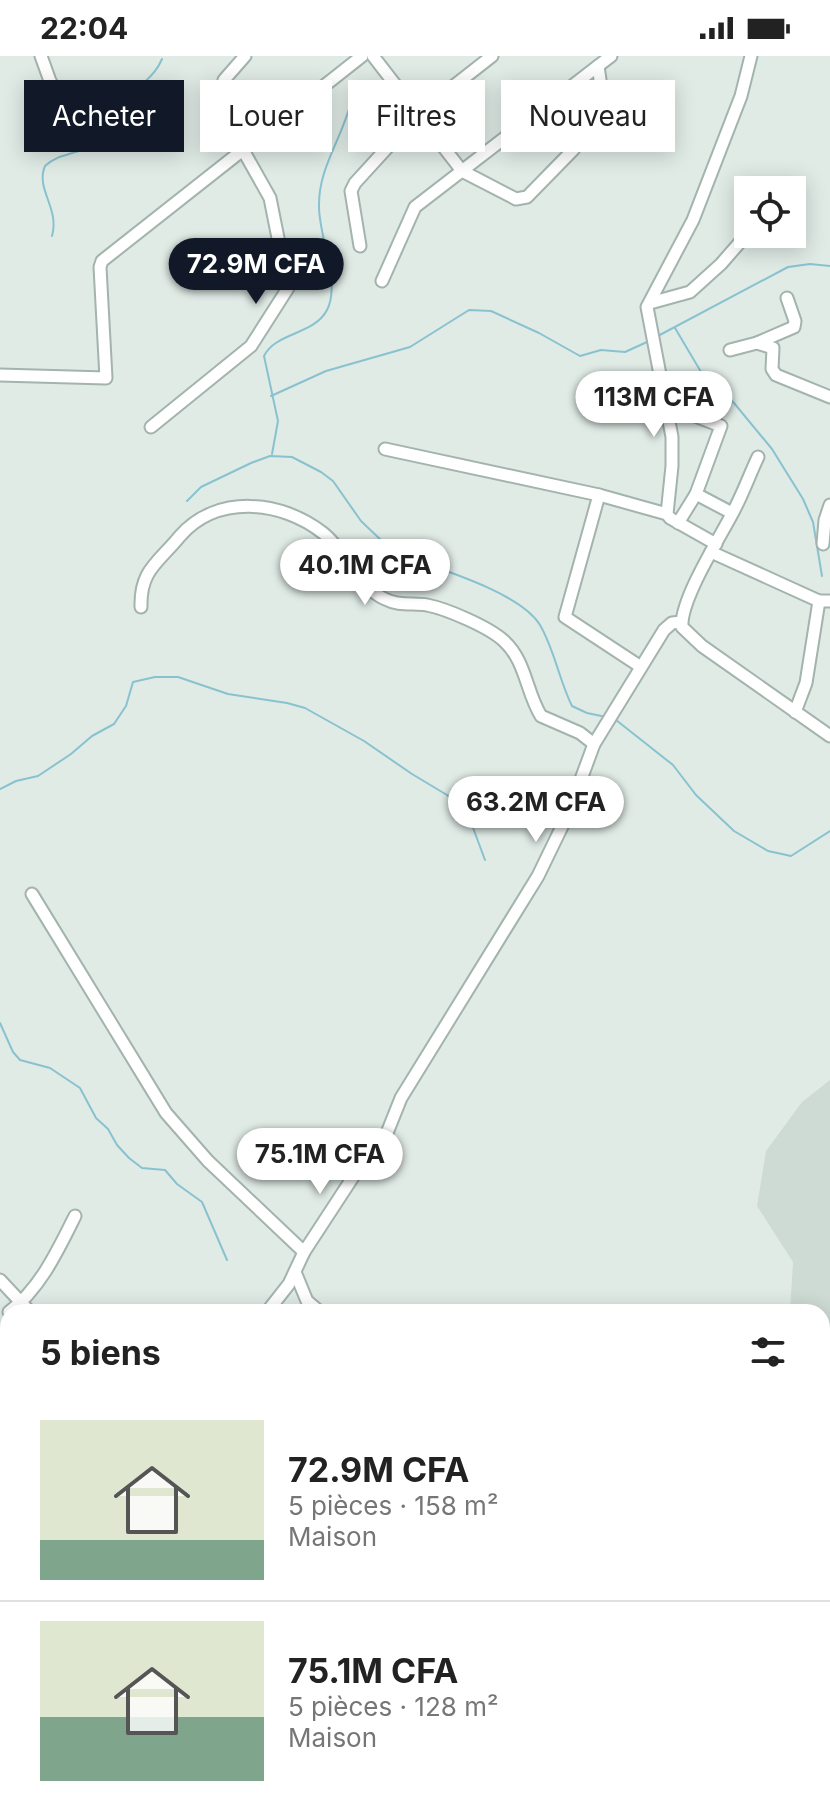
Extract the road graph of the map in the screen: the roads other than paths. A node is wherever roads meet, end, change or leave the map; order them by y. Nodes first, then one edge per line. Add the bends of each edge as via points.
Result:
1 (41, 56) edge
2 (245, 56) edge
3 (362, 56) edge
4 (373, 56) edge
5 (492, 56) edge
6 (611, 56) edge
7 (751, 56) edge
8 (598, 66) junction
9 (50, 80) edge
10 (224, 80) edge
11 (332, 80) edge
12 (392, 80) edge
13 (461, 80) edge
14 (240, 152) edge
15 (244, 152) edge
16 (384, 152) edge
17 (447, 152) edge
18 (462, 171) junction
19 (360, 246) dead end
20 (735, 248) edge
21 (382, 281) dead end
22 (787, 298) dead end
23 (650, 303) junction
24 (757, 343) junction
25 (730, 350) dead end
26 (0, 375) edge
27 (830, 397) edge
28 (667, 405) junction
29 (151, 427) dead end
30 (385, 449) dead end
31 (758, 457) dead end
32 (696, 494) junction
33 (599, 495) junction
34 (830, 505) edge
35 (732, 513) junction
36 (667, 514) junction
37 (678, 523) junction
38 (823, 544) dead end
39 (714, 548) junction
40 (824, 601) edge
41 (141, 607) dead end
42 (681, 622) junction
43 (641, 667) junction
44 (795, 712) junction
45 (827, 731) edge
46 (594, 744) junction
47 (32, 894) dead end
48 (75, 1216) dead end
49 (304, 1252) junction
50 (295, 1272) junction
51 (0, 1280) edge
52 (22, 1304) edge
53 (27, 1304) edge
54 (273, 1304) edge
55 (311, 1304) edge

1 - 9 street
2 - 10 street
3 - 11 street
4 - 12 street
5 - 13 street
6 - 8 street
7 - 23 street via 748,77 693,220
8 - 18 street
8 - 18 street via 603,100 591,124 527,197 516,199
14 - 26 street via 102,261 106,378
15 - 29 street via 270,198 288,288 251,346
16 - 19 street via 352,187
17 - 18 street
18 - 21 street via 415,207
20 - 23 street via 690,292
22 - 24 street via 794,327
23 - 28 street via 646,313
24 - 25 street
24 - 27 street via 773,348 776,375
28 - 32 street via 721,426
28 - 36 street via 673,451
30 - 33 street
31 - 35 street
32 - 35 street
32 - 37 street
33 - 36 street
33 - 43 street via 565,617
34 - 38 street
35 - 39 street
36 - 37 street
37 - 39 street
39 - 40 street
39 - 42 street
40 - 44 street
41 - 46 street via 147,574 203,516 246,505 280,512 323,533 383,598 432,606 495,633 524,671 541,716
42 - 43 street via 664,630
42 - 44 street via 702,646
43 - 46 street
44 - 45 street
46 - 49 street via 538,876 401,1098 387,1133
47 - 49 street via 166,1113 208,1161
48 - 53 street
49 - 50 street
50 - 54 street
50 - 55 street
51 - 52 street

